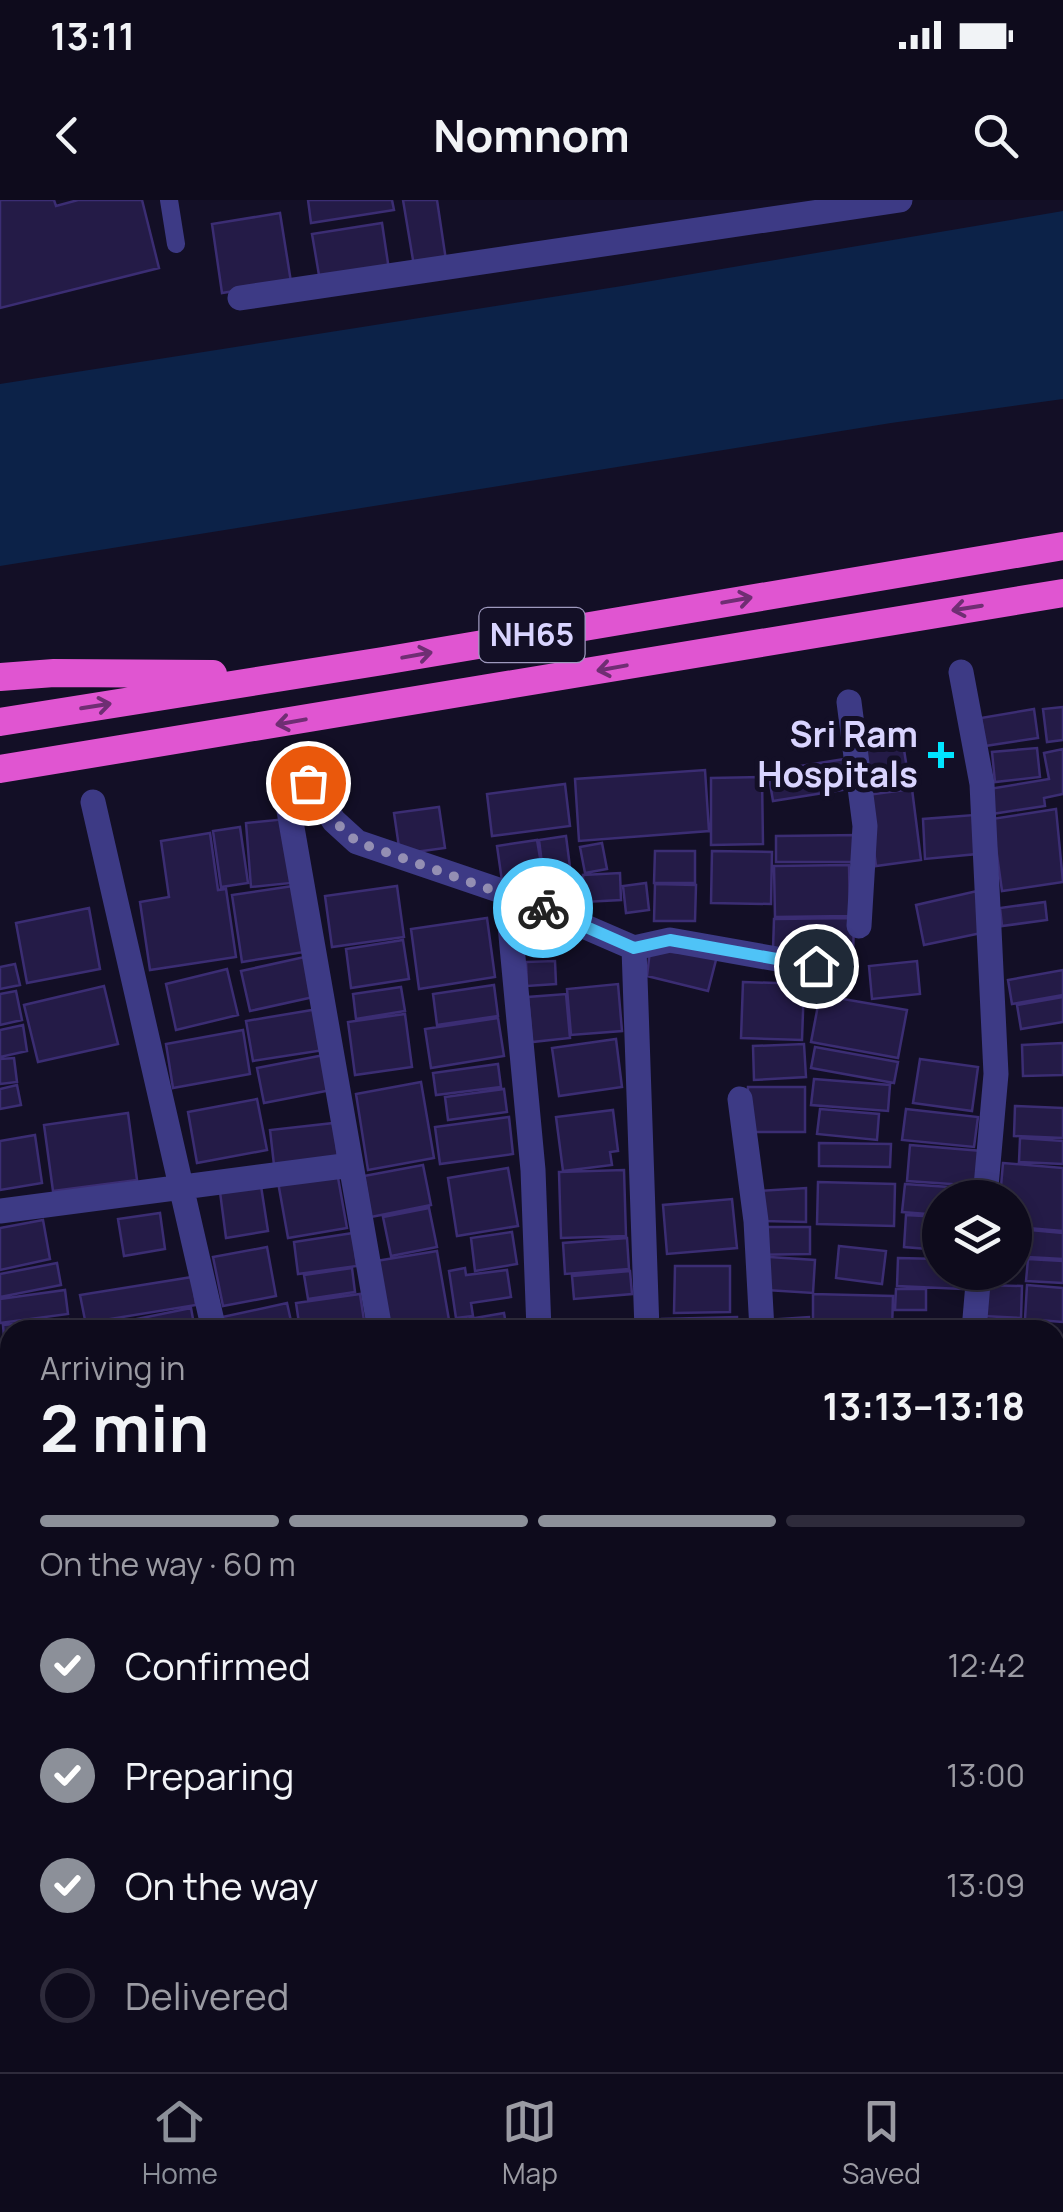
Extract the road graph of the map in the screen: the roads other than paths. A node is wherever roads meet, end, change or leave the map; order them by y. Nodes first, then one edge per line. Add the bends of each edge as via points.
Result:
1 (169, 200) edge
2 (900, 200) edge
3 (176, 244) dead end
4 (240, 298) dead end
5 (1063, 546) edge
6 (1063, 593) edge
7 (962, 672) dead end
8 (288, 674) junction
9 (0, 677) edge
10 (849, 702) dead end
11 (0, 722) edge
12 (0, 769) edge
13 (93, 802) dead end
14 (507, 893) junction
15 (859, 926) dead end
16 (634, 948) junction
17 (816, 966) dead end
18 (740, 1099) dead end
19 (351, 1165) junction
20 (987, 1180) edge
21 (182, 1187) junction
22 (0, 1210) edge
23 (977, 1290) edge
24 (212, 1320) edge
25 (378, 1320) edge
26 (539, 1320) edge
27 (647, 1320) edge
28 (761, 1320) edge
29 (975, 1320) edge

1 - 3 lane
2 - 4 street
8 -> 5 highway, NH65
6 -> 12 highway, NH65
7 - 20 street via 982,784 996,1074
8 - 9 highway
11 -> 8 highway, NH65
10 - 15 street via 865,826
13 - 21 street
14 - 16 street
14 - 19 street via 357,842 296,782
14 - 26 street via 533,1170
16 - 17 street via 670,940
16 - 27 street
18 - 28 street
19 - 21 street
19 - 25 street
21 - 22 street
21 - 24 street
23 - 29 street

